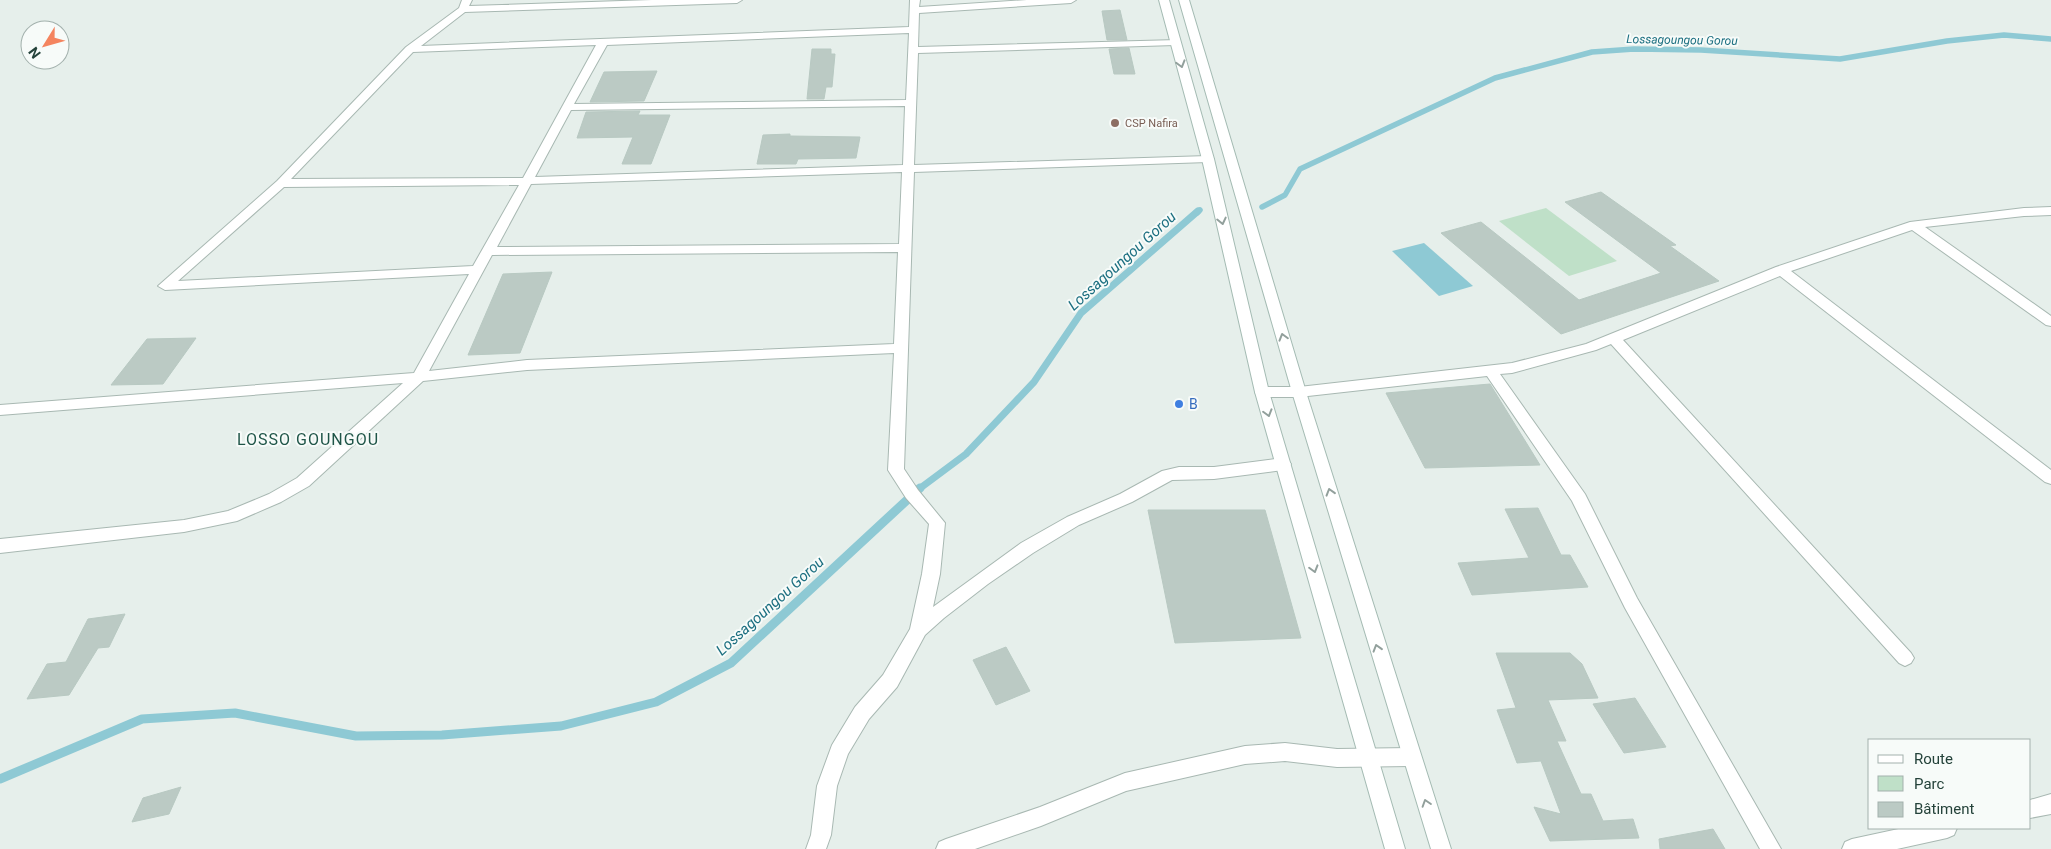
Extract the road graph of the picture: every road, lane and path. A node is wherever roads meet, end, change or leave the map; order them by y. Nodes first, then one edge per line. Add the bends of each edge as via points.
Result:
1 (736, 0) edge
2 (1071, 0) edge
3 (1164, 0) edge
4 (1184, 0) edge
5 (673, 1) edge
6 (465, 4) edge
7 (915, 5) edge
8 (914, 30) junction
9 (603, 42) junction
10 (1175, 42) junction
11 (410, 49) junction
12 (913, 50) junction
13 (911, 103) junction
14 (568, 107) junction
15 (1208, 159) junction
16 (908, 169) junction
17 (527, 181) junction
18 (281, 183) junction
19 (2051, 211) edge
20 (1914, 226) junction
21 (905, 248) junction
22 (488, 251) junction
23 (478, 270) junction
24 (1781, 270) junction
25 (2051, 322) edge
26 (1613, 338) junction
27 (901, 348) junction
28 (1490, 370) junction
29 (419, 377) junction
30 (1262, 392) junction
31 (1299, 392) junction
32 (0, 410) edge
33 (1283, 464) junction
34 (2051, 478) edge
35 (0, 546) edge
36 (919, 630) junction
37 (1905, 658) dead end
38 (1411, 757) junction
39 (1367, 758) junction
40 (2051, 804) edge
41 (2031, 809) edge
42 (1942, 829) edge
43 (816, 849) edge
44 (946, 849) edge
45 (1395, 849) edge
46 (1441, 849) edge
47 (1771, 849) edge
48 (1852, 849) edge

1 - 5 street
2 - 7 street
3 - 10 street
31 -> 4 street
5 - 6 street
6 - 11 street
7 - 8 street
8 - 9 street
8 - 12 street
9 - 11 street
9 - 14 street
10 - 12 street
10 -> 15 street
11 - 18 street
12 - 13 street
13 - 14 street
13 - 16 street
14 - 17 street
15 - 16 street
15 -> 30 street
16 - 17 street
16 - 21 street
17 - 18 street
17 - 22 street
18 - 23 street via 165,286
19 - 20 street
20 - 24 street
20 - 25 street
21 - 22 street
21 - 27 street
22 - 23 street
23 - 29 street
24 - 26 street
24 - 34 street
26 - 28 street via 1512,368
26 - 37 street
27 - 29 street via 527,365
27 - 36 street via 896,470 937,523 931,574
28 - 31 street
28 - 47 street via 1579,498 1631,603
29 - 32 street
29 - 35 street via 303,482 231,517 184,526
30 - 31 street
30 -> 33 street
38 -> 31 street
33 - 36 street via 1168,475 1073,521 1027,548 982,578
33 -> 39 street
36 - 43 street via 890,680 862,713 839,751 827,786 821,835
38 - 39 street
46 -> 38 street
39 - 44 street via 1284,752 1216,761 1125,782
39 - 45 street
40 - 41 street
42 - 48 street

